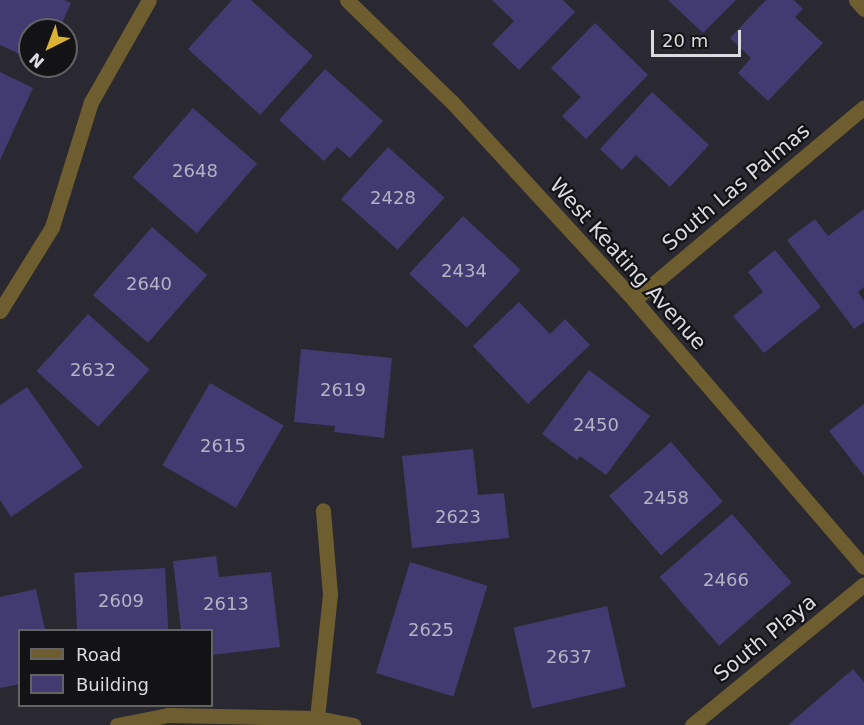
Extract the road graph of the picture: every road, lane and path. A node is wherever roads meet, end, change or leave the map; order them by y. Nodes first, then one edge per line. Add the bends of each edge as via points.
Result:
1 (149, 0) edge
2 (347, 0) edge
3 (856, 0) edge
4 (864, 9) edge
5 (864, 107) edge
6 (634, 300) junction
7 (0, 311) edge
8 (323, 510) dead end
9 (864, 567) edge
10 (864, 584) edge
11 (317, 718) junction
12 (117, 725) edge
13 (353, 725) edge
14 (692, 725) edge

1 - 7 street via 91,102 52,226
2 - 6 street, West Keating Avenue via 452,102
3 - 4 street
5 - 6 street, South Las Palmas
6 - 9 street, West Keating Avenue
8 - 11 street via 330,594
10 - 14 street, South Playa
11 - 12 street via 168,715
11 - 13 street

